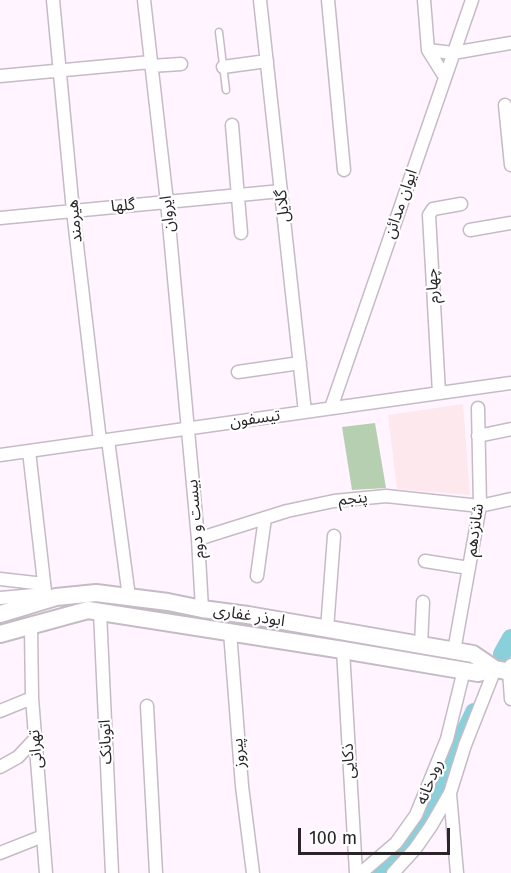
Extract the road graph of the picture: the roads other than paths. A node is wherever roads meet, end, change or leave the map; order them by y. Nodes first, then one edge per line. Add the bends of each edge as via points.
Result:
1 (53, 0) edge
2 (144, 0) edge
3 (260, 0) edge
4 (328, 0) edge
5 (424, 0) edge
6 (472, 0) edge
7 (219, 32) dead end
8 (511, 43) edge
9 (428, 50) junction
10 (453, 54) junction
11 (267, 61) junction
12 (151, 64) junction
13 (181, 64) dead end
14 (223, 67) junction
15 (61, 70) junction
16 (0, 76) edge
17 (445, 77) junction
18 (226, 90) dead end
19 (505, 105) dead end
20 (232, 125) dead end
21 (511, 165) edge
22 (344, 170) dead end
23 (281, 191) junction
24 (239, 195) junction
25 (167, 202) junction
26 (461, 204) dead end
27 (73, 211) junction
28 (0, 218) edge
29 (511, 223) edge
30 (470, 230) dead end
31 (241, 233) dead end
32 (300, 363) junction
33 (237, 372) dead end
34 (511, 383) edge
35 (440, 393) junction
36 (331, 408) junction
37 (478, 408) dead end
38 (305, 412) junction
39 (188, 428) junction
40 (511, 429) edge
41 (478, 436) junction
42 (104, 440) junction
43 (29, 451) junction
44 (0, 454) edge
45 (511, 499) edge
46 (480, 506) junction
47 (265, 518) junction
48 (334, 536) dead end
49 (198, 539) junction
50 (425, 561) dead end
51 (469, 568) junction
52 (258, 576) dead end
53 (0, 579) edge
54 (45, 593) junction
55 (129, 597) junction
56 (0, 598) edge
57 (423, 602) dead end
58 (29, 606) junction
59 (202, 609) junction
60 (100, 612) junction
61 (0, 614) edge
62 (31, 626) junction
63 (327, 629) junction
64 (230, 632) junction
65 (0, 634) edge
66 (421, 645) junction
67 (343, 650) junction
68 (454, 651) junction
69 (506, 669) edge
70 (464, 670) junction
71 (32, 698) junction
72 (511, 699) edge
73 (147, 705) dead end
74 (0, 711) edge
75 (35, 739) junction
76 (0, 767) edge
77 (450, 793) junction
78 (43, 836) junction
79 (0, 853) edge
80 (46, 873) edge
81 (112, 873) edge
82 (156, 873) edge
83 (253, 873) edge
84 (356, 873) edge
85 (361, 873) edge
86 (393, 873) edge
87 (457, 873) edge

1 - 15 street, هیرمند
2 - 12 street, ایروان
3 - 11 street, گلایل
4 - 22 street
5 - 9 street
6 - 10 street, ایوان مدائن
7 - 14 lane
8 - 10 street
9 - 10 street
9 - 17 street
10 - 17 street, ایوان مدائن
11 - 14 street
11 - 23 street, گلایل
12 - 13 street
12 - 15 street
12 - 25 street, ایروان
14 - 18 lane
15 - 16 street
15 - 27 street, هیرمند
17 - 36 street, ایوان مدائن
19 - 21 street
20 - 24 street
23 - 24 street, گلها
23 - 32 street, گلایل
24 - 25 street, گلها
24 - 31 street
25 - 27 street, گلها
25 - 39 street, ایروان
26 - 35 street, چهارم via 433,209 429,214
27 - 28 street, گلها
27 - 42 street, هیرمند
29 - 30 street
32 - 33 street
32 - 38 street, گلایل
34 - 35 street, تیسفون
35 - 36 street, تیسفون
36 - 38 street, تیسفون
37 - 41 street, شانزدهم
38 - 39 street, تیسفون
39 - 42 street, تیسفون
39 - 49 street, بیست و دوم
40 - 41 street
41 - 46 street, شانزدهم
42 - 43 street, تیسفون
42 - 55 street, هیرمند
43 - 44 street, تیسفون
43 - 54 street
45 - 46 street, پنجم
46 - 47 street, پنجم via 386,496 334,501
46 - 51 street, شانزدهم
47 - 49 street, پنجم
47 - 52 street
48 - 63 street
49 - 59 street, بیست و دوم
50 - 51 street
51 - 68 street, شانزدهم
53 - 54 street
54 - 55 main road, ابوذر غفاری
54 - 56 street
54 - 58 main road, ابوذر غفاری
55 - 59 main road, ابوذر غفاری
57 - 66 street
58 - 61 main road, ابوذر غفاری
58 - 62 main road
59 - 63 main road, ابوذر غفاری
60 - 62 main road, ابوذر غفاری via 88,610
60 - 64 main road, ابوذر غفاری
60 - 81 street, اتوبانک
62 - 65 main road, ابوذر غفاری
62 - 71 street, تهرانی
63 - 66 main road, ابوذر غفاری
64 - 67 main road, ابوذر غفاری
64 - 83 street, پیروز
66 - 68 main road, ابوذر غفاری
67 - 70 main road, ابوذر غفاری
67 - 84 street, ذکایی
68 - 69 main road, ابوذر غفاری via 473,654
69 - 70 main road, ابوذر غفاری via 478,673
69 - 72 street
69 - 77 street, رودخانه via 465,745
70 - 85 street, رودخانه via 447,739 416,815 396,843
71 - 74 street
71 - 75 street, تهرانی
73 - 82 street
75 - 76 street via 18,757
75 - 78 street, تهرانی
77 - 86 street, رودخانه via 426,834
77 - 87 street
78 - 79 street
78 - 80 street, تهرانی

